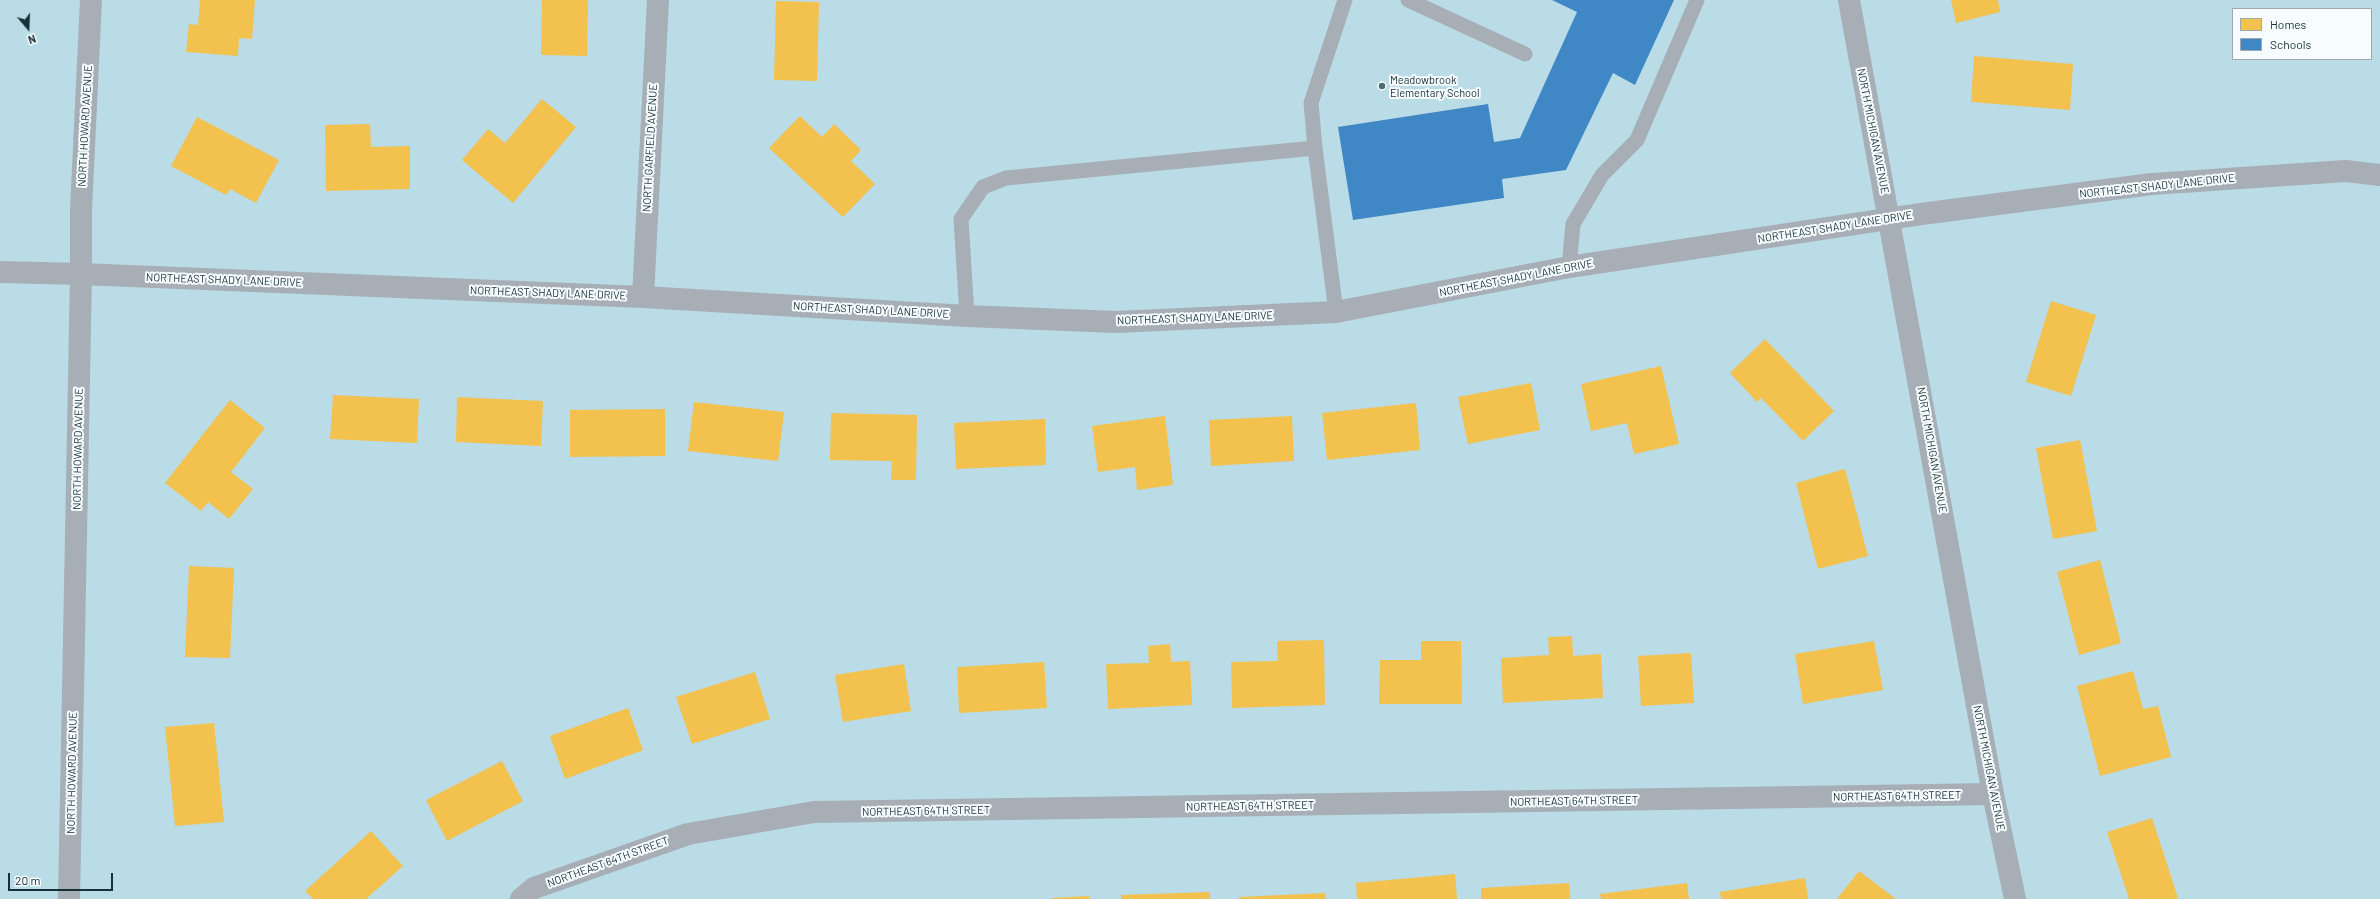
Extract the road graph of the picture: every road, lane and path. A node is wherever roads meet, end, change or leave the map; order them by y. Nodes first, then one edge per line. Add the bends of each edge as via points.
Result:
1 (91, 0) edge
2 (658, 0) edge
3 (1345, 0) edge
4 (1408, 0) edge
5 (1697, 0) edge
6 (1849, 0) edge
7 (1525, 54) dead end
8 (1315, 148) junction
9 (2380, 175) edge
10 (1890, 218) junction
11 (1569, 267) junction
12 (0, 272) edge
13 (81, 274) junction
14 (643, 297) junction
15 (1336, 312) junction
16 (967, 316) junction
17 (1993, 794) junction
18 (69, 899) edge
19 (521, 899) edge
20 (2015, 899) edge

1 - 13 street, NORTH HOWARD AVENUE via 80,210
2 - 14 street, NORTH GARFIELD AVENUE
3 - 8 lane via 1311,103
4 - 7 lane
5 - 11 lane via 1637,140 1602,175 1572,224
6 - 10 street, NORTH MICHIGAN AVENUE
8 - 15 lane
8 - 16 lane via 1006,178 983,187 961,219
9 - 10 street, NORTHEAST SHADY LANE DRIVE via 2346,171 2152,184
10 - 11 street, NORTHEAST SHADY LANE DRIVE
10 - 17 street, NORTH MICHIGAN AVENUE
11 - 15 street, NORTHEAST SHADY LANE DRIVE
12 - 13 street, NORTHEAST SHADY LANE DRIVE
13 - 14 street, NORTHEAST SHADY LANE DRIVE
13 - 18 street, NORTH HOWARD AVENUE
14 - 16 street, NORTHEAST SHADY LANE DRIVE
15 - 16 street, NORTHEAST SHADY LANE DRIVE via 1116,322
17 - 19 street, NORTHEAST 64TH STREET via 814,812 688,834 534,888
17 - 20 street, NORTH MICHIGAN AVENUE

